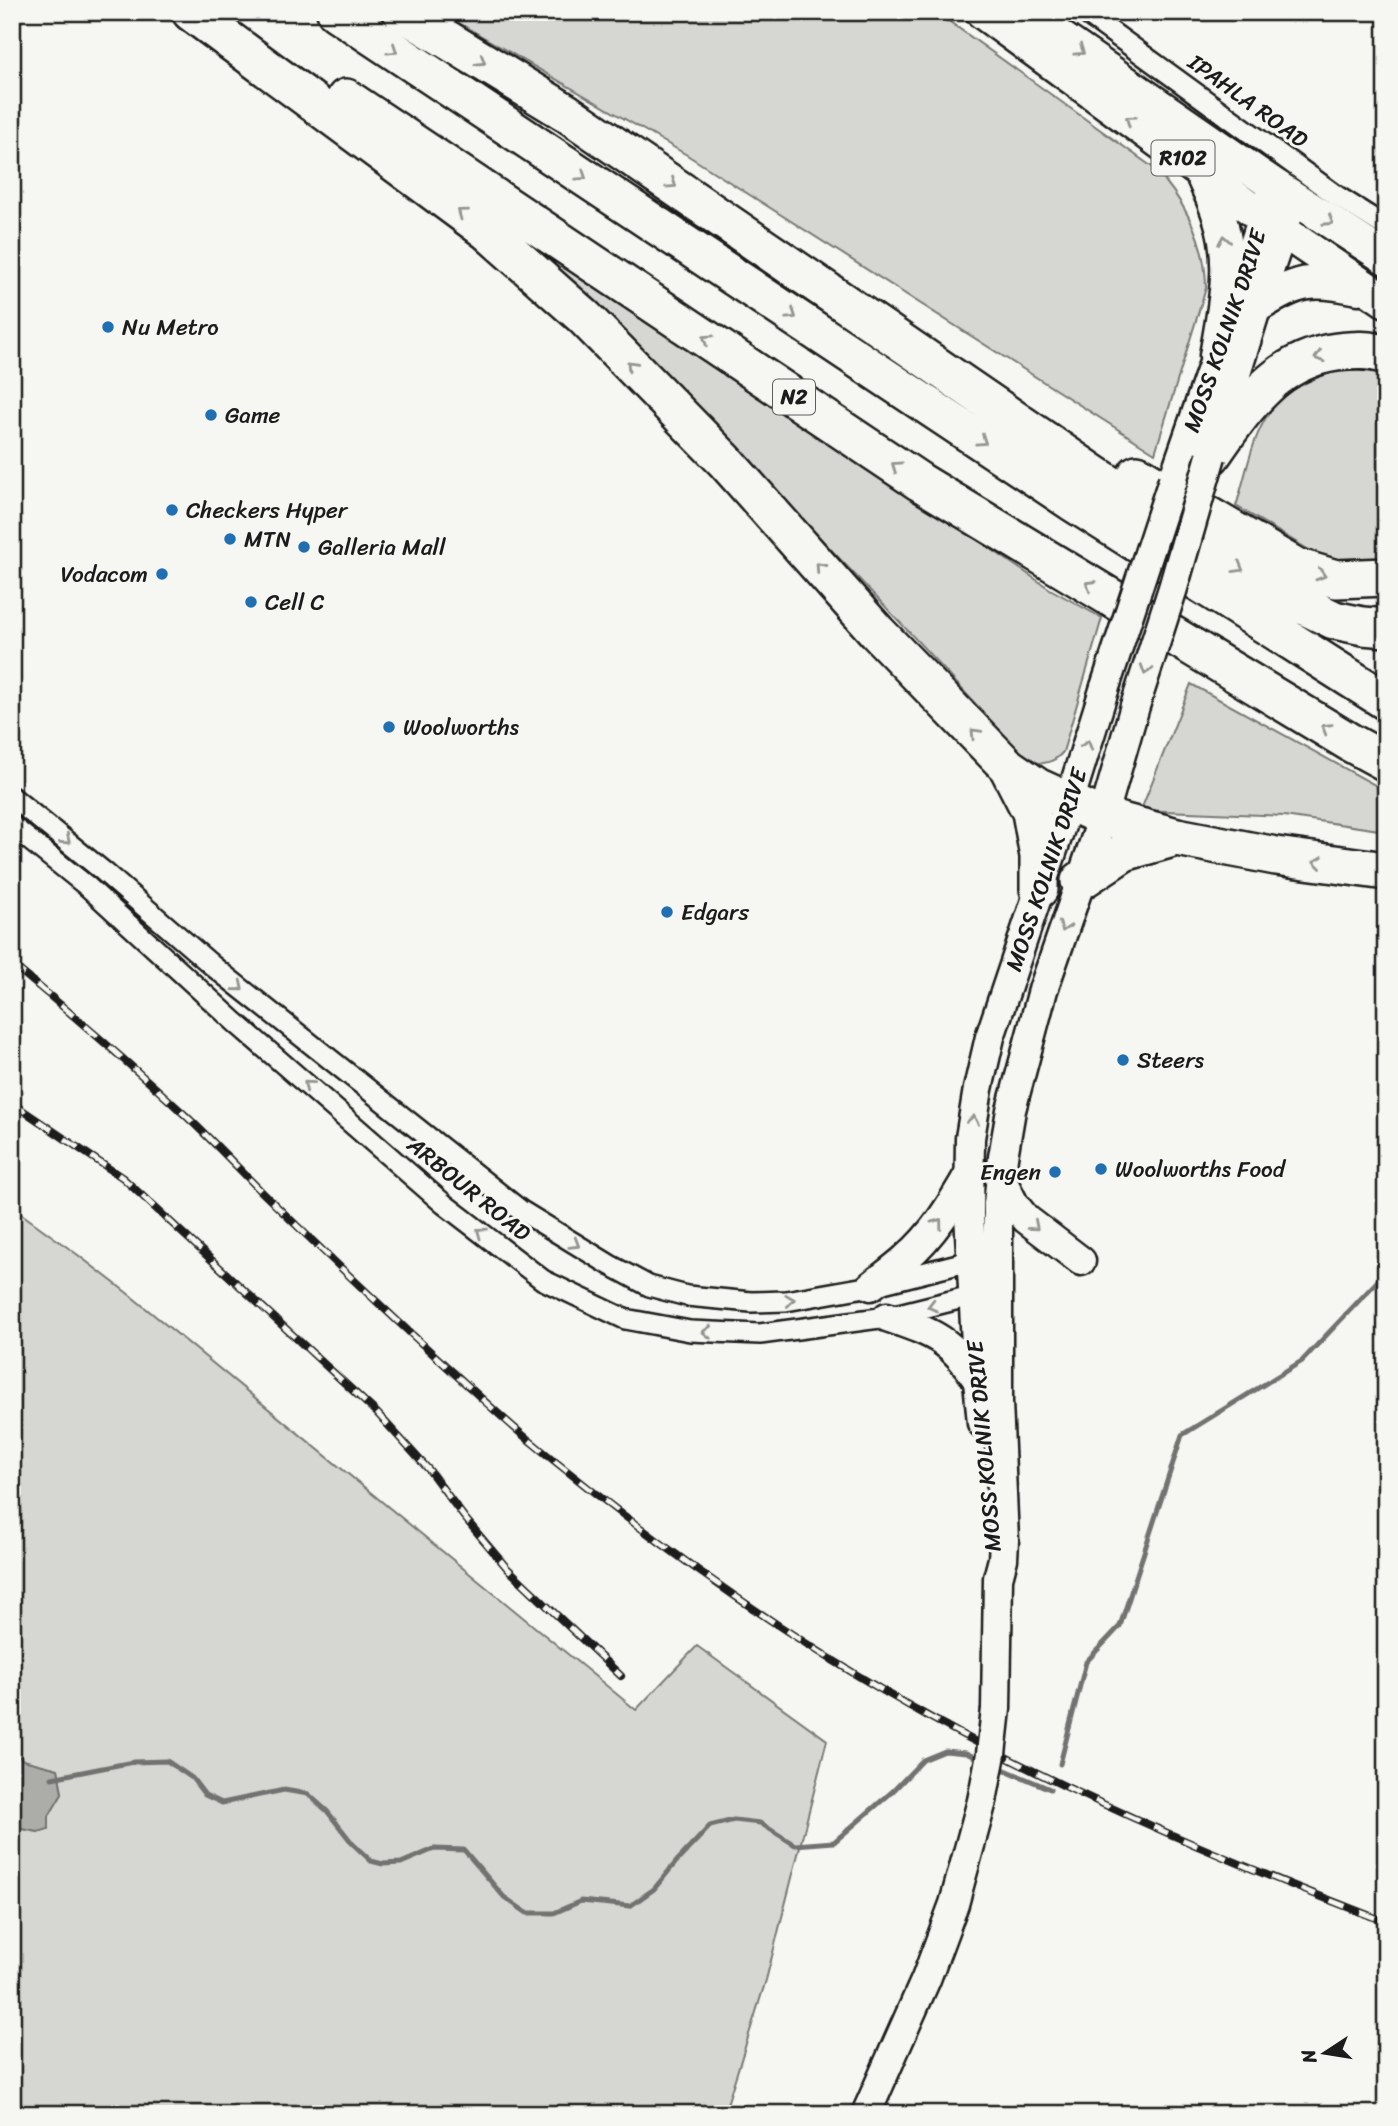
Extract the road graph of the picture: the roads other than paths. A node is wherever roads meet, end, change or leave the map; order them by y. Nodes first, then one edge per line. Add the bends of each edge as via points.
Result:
1 (191, 12) edge
2 (216, 12) edge
3 (336, 12) edge
4 (402, 12) edge
5 (982, 12) edge
6 (1024, 12) edge
7 (1084, 12) edge
8 (1200, 170) junction
9 (1284, 192) junction
10 (1273, 224) junction
11 (1386, 227) edge
12 (757, 242) junction
13 (1386, 258) edge
14 (1378, 296) edge
15 (1257, 306) junction
16 (1386, 355) edge
17 (1216, 356) junction
18 (1220, 437) junction
19 (1386, 577) edge
20 (1386, 628) edge
21 (1386, 701) edge
22 (1386, 762) edge
23 (1008, 766) junction
24 (12, 797) edge
25 (1069, 802) junction
26 (1103, 817) junction
27 (12, 826) edge
28 (1177, 836) junction
29 (103, 871) junction
30 (1386, 871) edge
31 (1080, 881) junction
32 (88, 887) junction
33 (1040, 889) junction
34 (970, 1173) junction
35 (1001, 1178) junction
36 (998, 1255) junction
37 (971, 1261) junction
38 (1081, 1261) dead end
39 (871, 1286) junction
40 (985, 1292) junction
41 (887, 1317) junction
42 (978, 1381) junction
43 (998, 1578) junction
44 (866, 2114) edge

23 -> 1 highway via 878,633 725,461 584,317 486,231
22 -> 2 highway, N2 via 920,482
3 -> 21 highway via 1074,503
4 -> 12 highway via 568,113
8 -> 5 main road, R102
6 -> 9 main road, R102
7 - 11 street, IPAHLA ROAD
8 - 10 main road, R102
17 -> 8 main road via 1228,289 1226,250 1219,216
9 - 10 main road, MOSS KOLNIK DRIVE
9 -> 13 main road, R102
10 - 14 main road, R102
10 - 15 main road, MOSS KOLNIK DRIVE
10 - 17 main road, MOSS KOLNIK DRIVE via 1240,288
12 -> 19 highway via 1296,567 1336,579
12 -> 20 highway via 1233,565 1334,620
14 - 15 main road via 1337,283 1305,282
15 - 18 main road, MOSS KOLNIK DRIVE
16 -> 18 highway via 1354,350 1306,361 1263,388
25 -> 17 main road, MOSS KOLNIK DRIVE, bridge
18 -> 26 main road, MOSS KOLNIK DRIVE, bridge
23 - 25 highway
23 - 33 highway via 1031,812 1040,856
24 -> 29 street, ARBOUR ROAD
25 - 26 highway
25 - 33 main road, MOSS KOLNIK DRIVE
26 - 28 highway
26 - 31 main road, MOSS KOLNIK DRIVE
27 - 32 street, ARBOUR ROAD
30 -> 28 highway
28 - 31 highway via 1124,852
29 - 32 street
29 -> 39 street, ARBOUR ROAD via 214,967 520,1210 610,1265 649,1286 687,1296 751,1302 786,1301
31 -> 35 main road, MOSS KOLNIK DRIVE via 1042,989 1011,1110
41 -> 32 street, ARBOUR ROAD via 760,1334 690,1331 625,1319 543,1280 444,1204
34 -> 33 main road, MOSS KOLNIK DRIVE via 972,1125 990,1037
34 - 37 main road, MOSS KOLNIK DRIVE
39 -> 34 main road via 928,1235
35 - 36 main road, MOSS KOLNIK DRIVE
35 -> 38 main road via 1026,1219
36 - 37 street, ARBOUR ROAD
36 - 40 main road, MOSS KOLNIK DRIVE
37 - 39 street, ARBOUR ROAD
37 - 40 main road, MOSS KOLNIK DRIVE
40 -> 41 street, ARBOUR ROAD
40 - 42 main road, MOSS KOLNIK DRIVE
40 - 43 main road, MOSS KOLNIK DRIVE via 998,1402 1004,1540
41 - 42 main road via 952,1346
42 - 43 main road, MOSS KOLNIK DRIVE
43 - 44 main road, MOSS KOLNIK DRIVE, bridge via 996,1709 982,1801 954,1904

